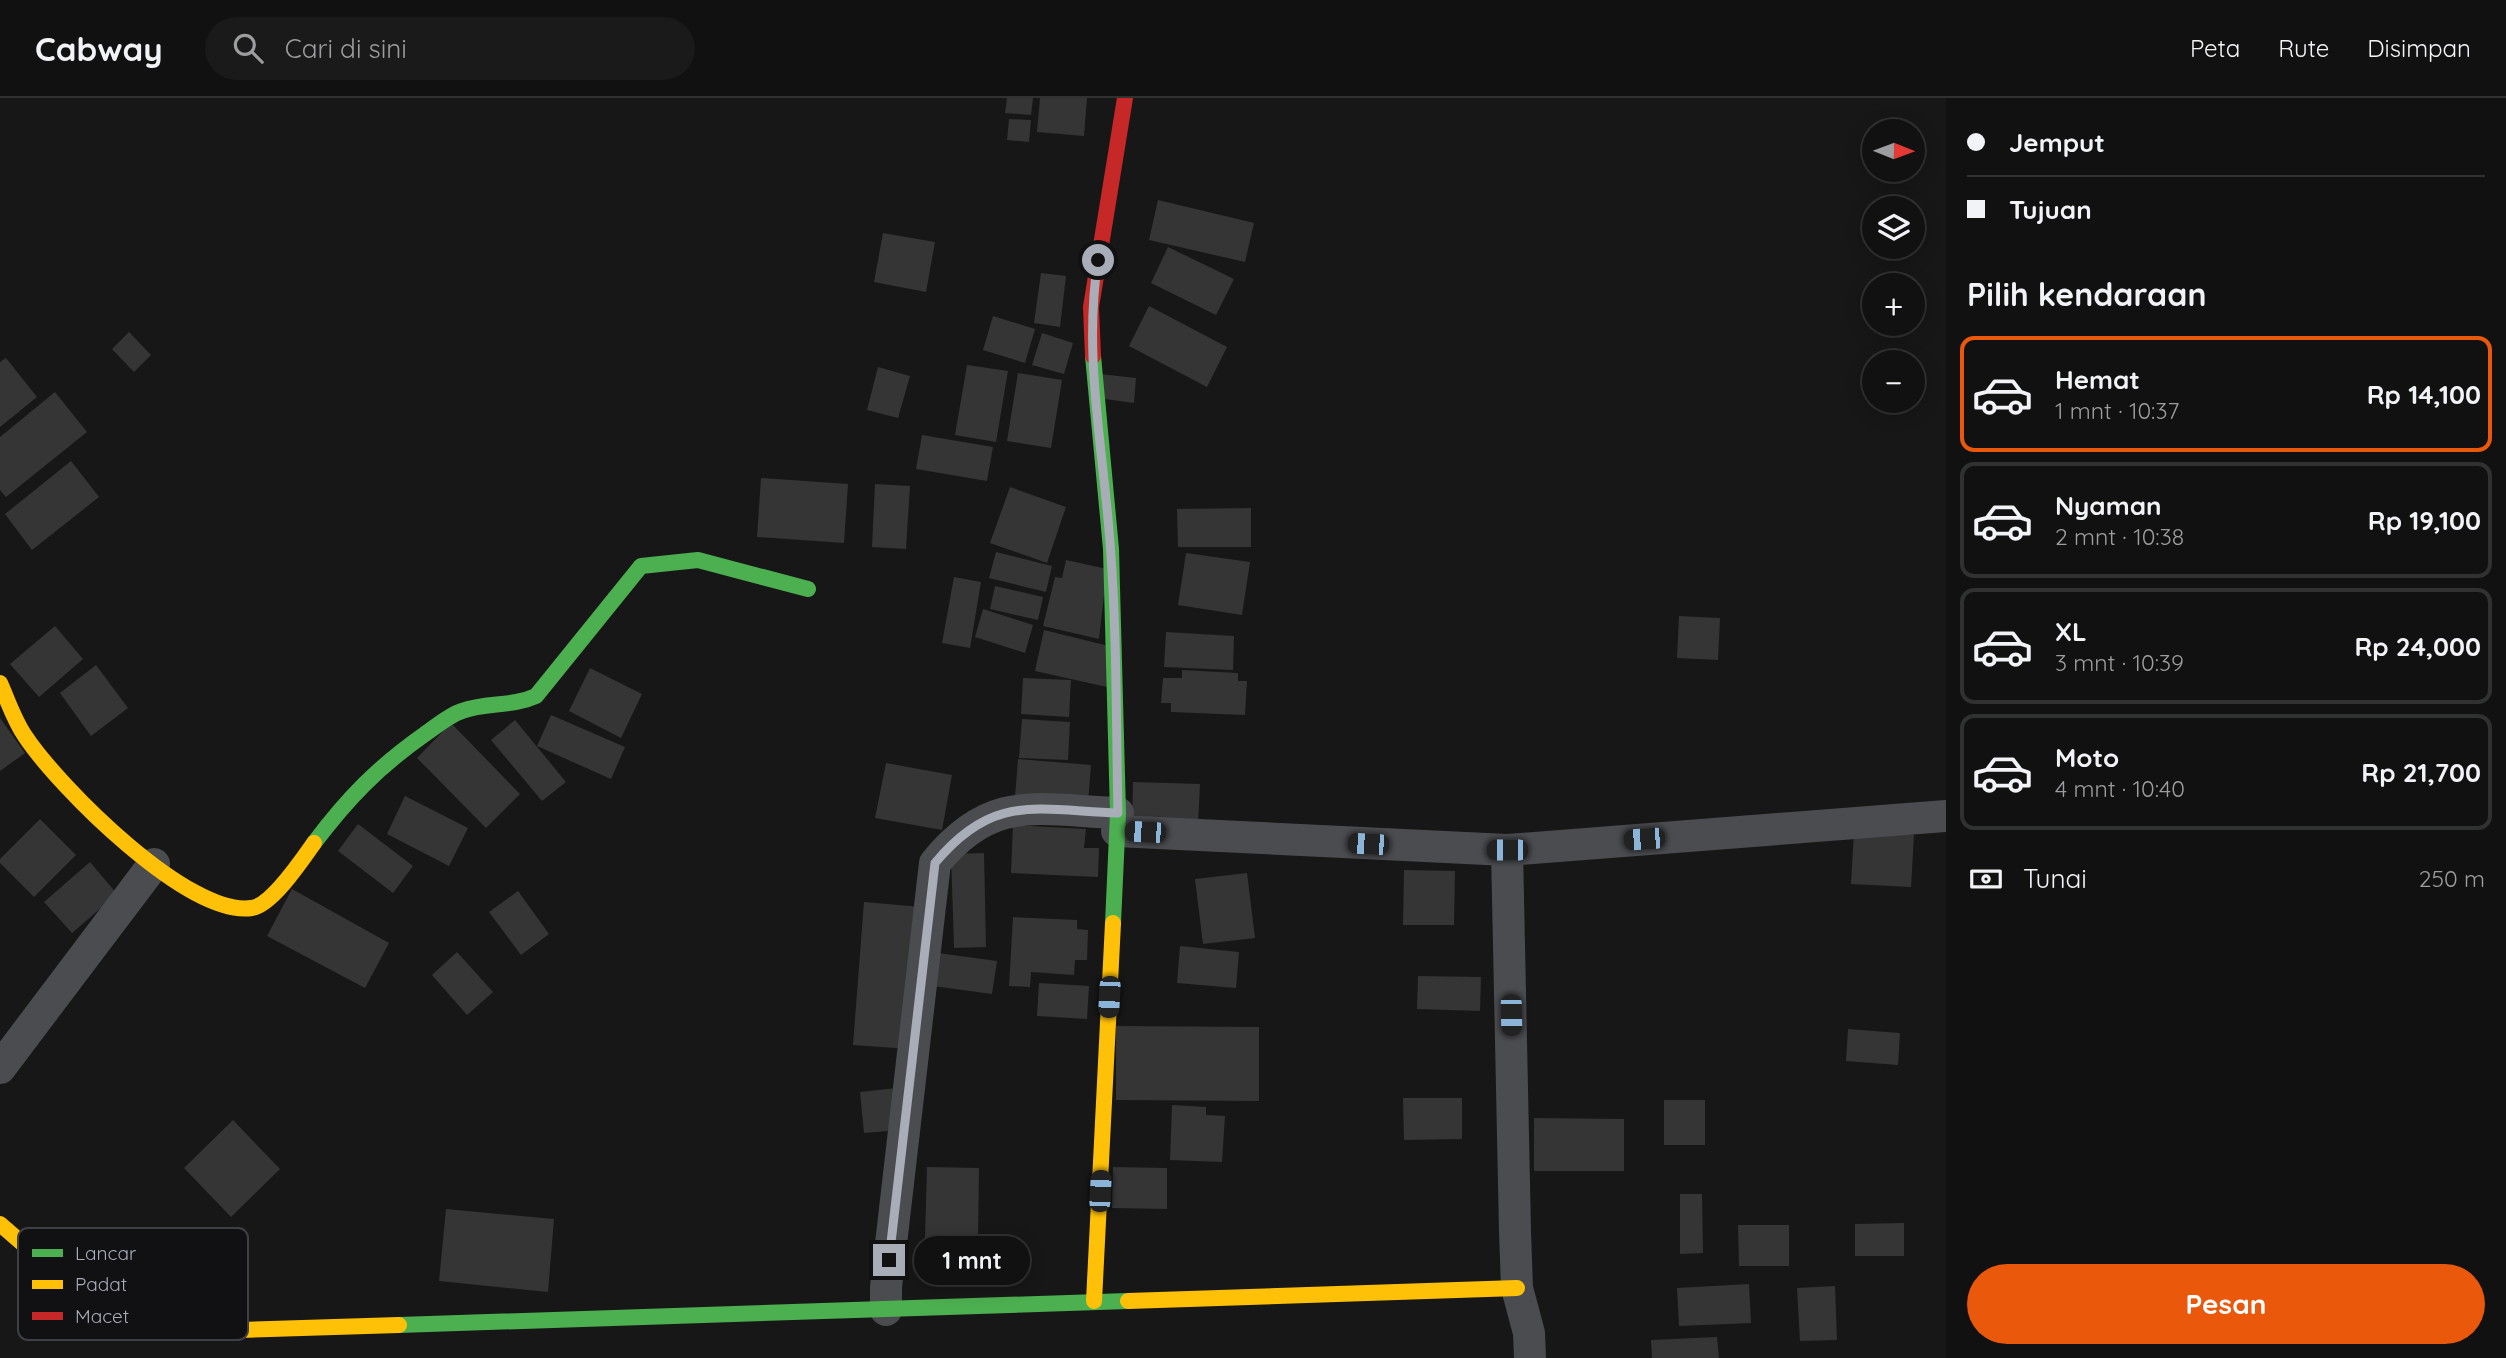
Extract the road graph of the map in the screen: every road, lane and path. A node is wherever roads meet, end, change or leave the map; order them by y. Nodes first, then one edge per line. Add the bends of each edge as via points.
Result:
1 (1125, 98) edge
2 (808, 589) dead end
3 (0, 683) edge
4 (1946, 816) edge
5 (1117, 822) junction
6 (1507, 850) junction
7 (154, 864) junction
8 (0, 1068) edge
9 (0, 1224) edge
10 (18, 1240) edge
11 (1517, 1288) junction
12 (1094, 1301) junction
13 (887, 1310) junction
14 (248, 1330) edge
15 (1530, 1358) edge

1 - 5 street via 1091,307 1091,356 1112,576
2 - 7 street via 698,559 641,566 536,696 523,704 458,712 386,764 352,794 266,902 253,909 234,909 201,898
3 - 7 street via 25,736 67,789
4 - 6 street
5 - 6 street
5 - 12 street
5 - 13 street via 1019,810 998,813 951,844 935,863
6 - 11 street
7 - 8 street
9 - 10 street
11 - 12 street
11 - 15 street via 1529,1333
12 - 13 street
13 - 14 street

